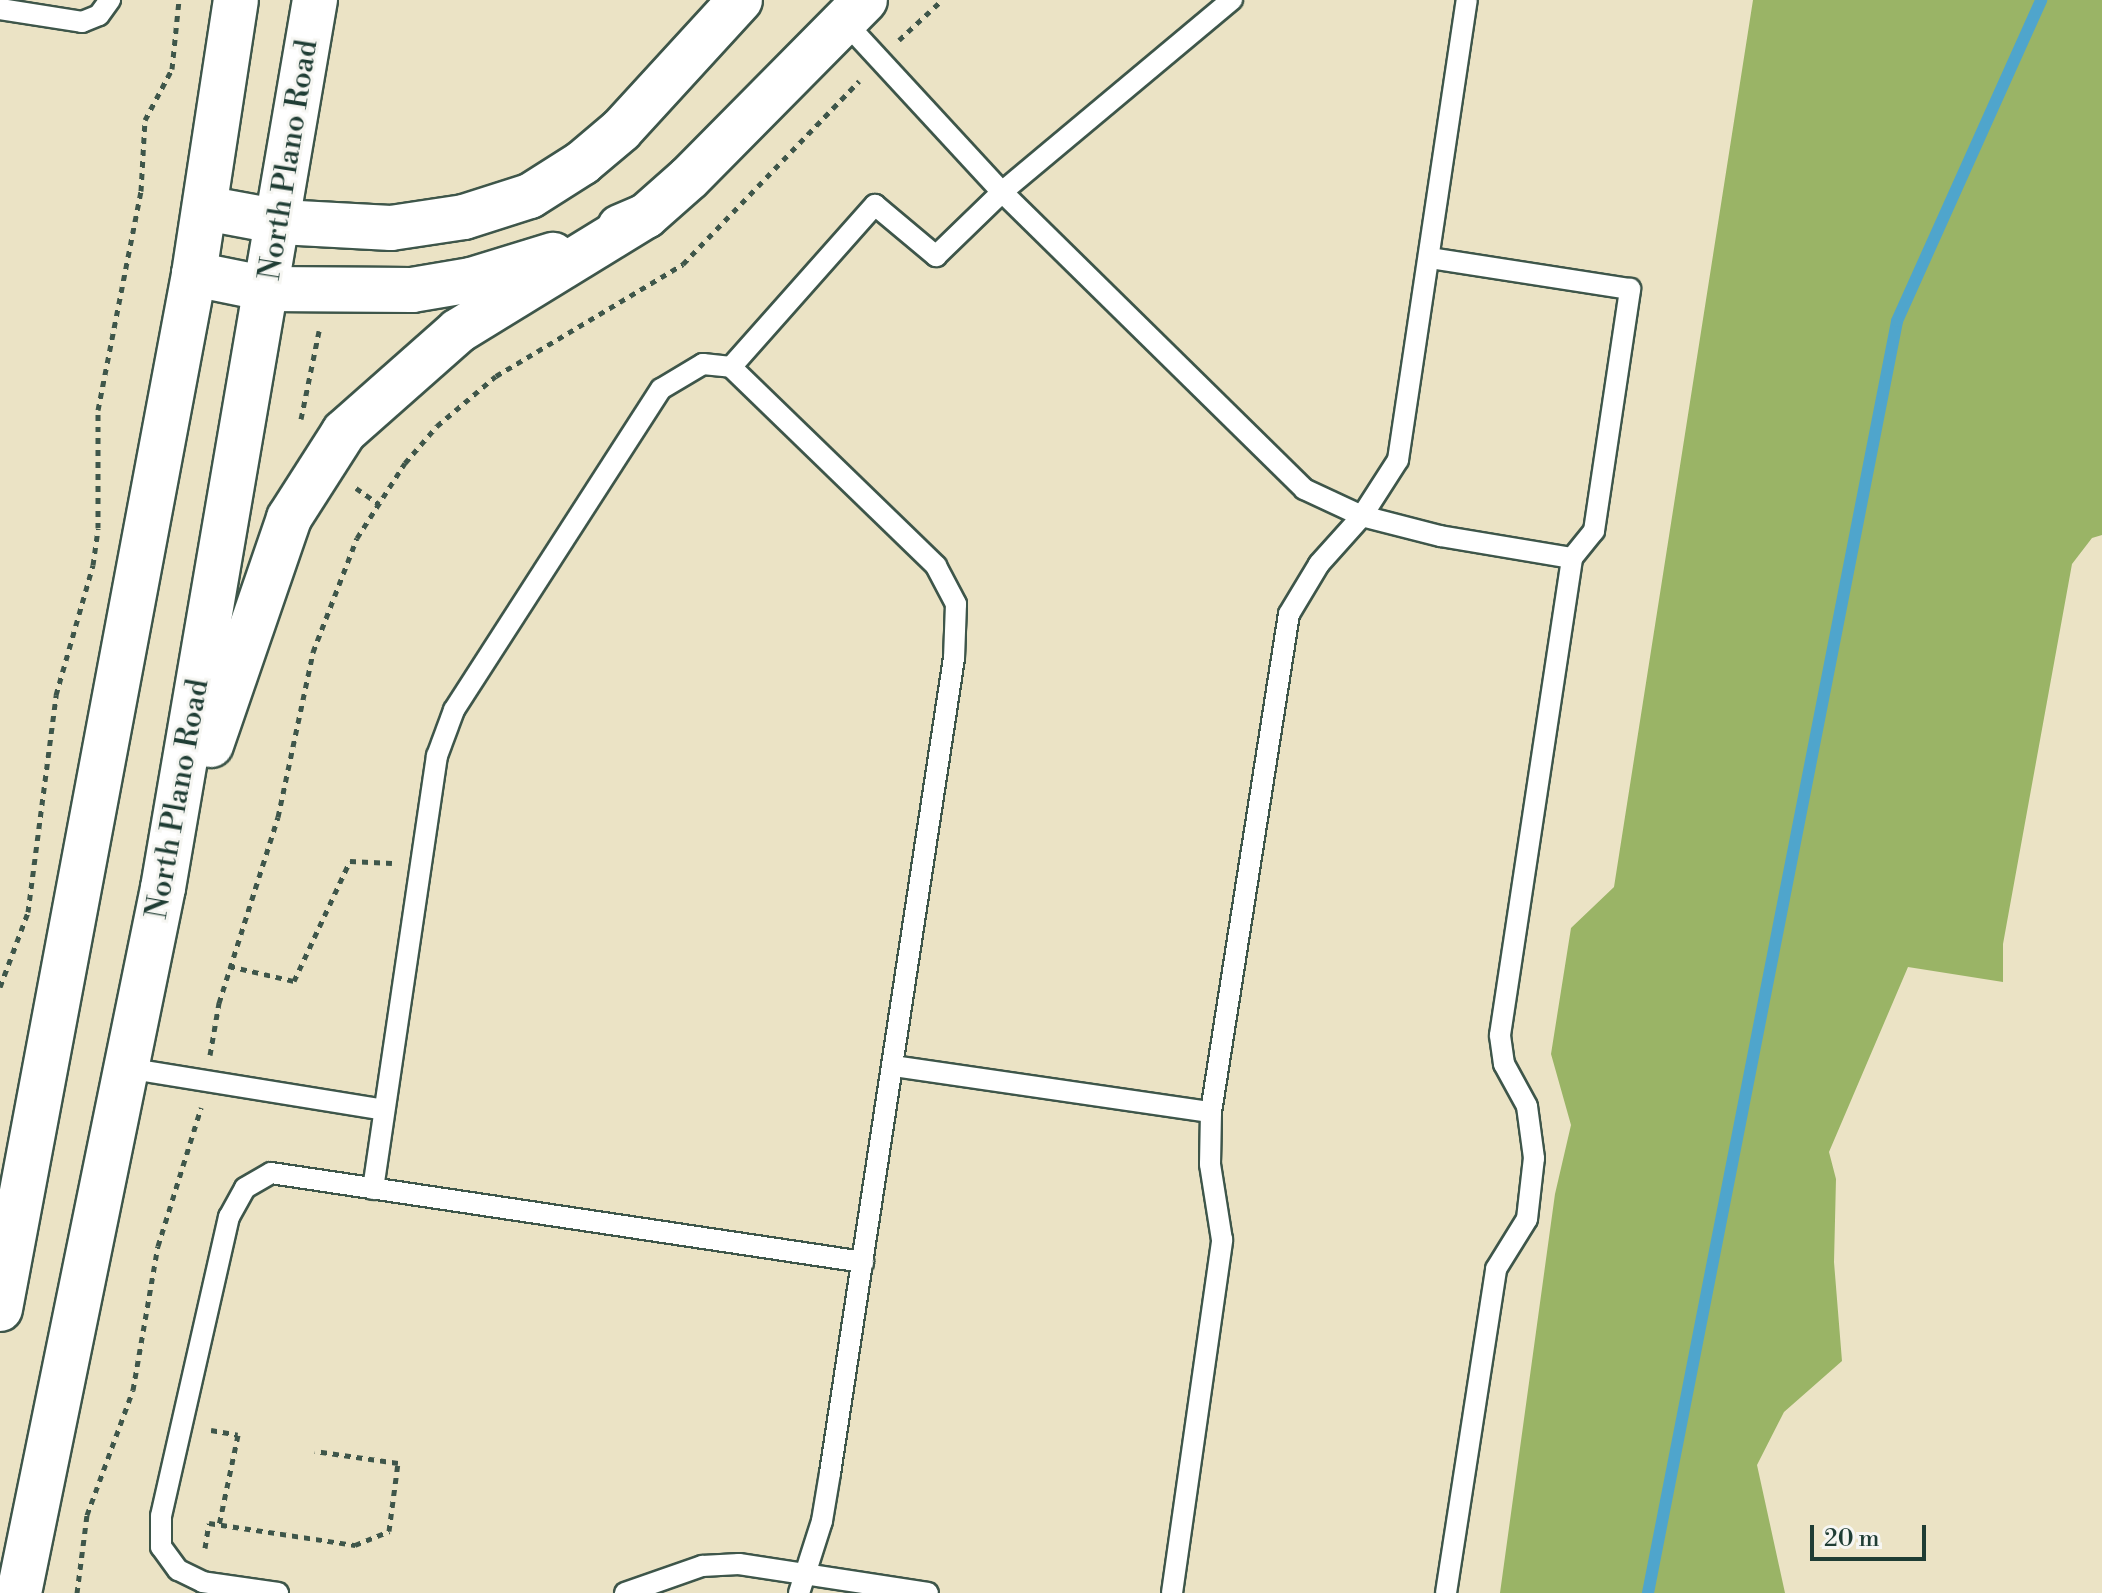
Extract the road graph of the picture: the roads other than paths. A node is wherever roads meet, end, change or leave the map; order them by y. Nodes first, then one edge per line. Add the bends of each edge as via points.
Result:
1 (110, 0) edge
2 (236, 0) edge
3 (315, 0) edge
4 (740, 0) edge
5 (1232, 0) edge
6 (1467, 0) edge
7 (0, 9) edge
8 (854, 10) edge
9 (1002, 192) junction
10 (205, 208) junction
11 (646, 216) junction
12 (280, 222) junction
13 (1429, 258) junction
14 (194, 274) junction
15 (268, 289) junction
16 (731, 367) junction
17 (1362, 516) junction
18 (1572, 558) junction
19 (163, 888) junction
20 (894, 1066) junction
21 (126, 1068) junction
22 (384, 1110) junction
23 (1211, 1112) junction
24 (373, 1189) junction
25 (863, 1262) junction
26 (0, 1309) edge
27 (802, 1584) edge
28 (19, 1593) edge
29 (278, 1593) edge
30 (625, 1593) edge
31 (928, 1593) edge
32 (1172, 1593) edge
33 (1446, 1593) edge

1 - 7 lane via 99,15 82,22
2 - 10 main road
3 - 12 main road, North Plano Road
4 - 12 main road via 621,130 530,196 464,217 391,228
5 - 9 lane
6 - 13 lane
8 - 9 lane via 878,61
8 - 11 main road
9 - 16 lane via 936,256 875,205
9 - 17 lane via 1304,489
10 - 12 main road
10 - 14 main road
11 - 15 main road via 554,255 471,280 412,290
11 - 19 main road via 458,331 377,399 320,463 289,518 273,561
12 - 15 main road, North Plano Road
13 - 17 lane via 1398,460
13 - 18 lane via 1630,289 1594,531
14 - 15 main road
14 - 26 main road
15 - 19 main road, North Plano Road
16 - 20 lane via 936,566 956,604 954,658
16 - 22 lane via 703,364 661,389 454,710 437,756
17 - 18 lane via 1440,536
17 - 23 lane via 1338,538 1289,614
18 - 33 lane via 1500,1035 1504,1064 1527,1106 1533,1173 1527,1219 1496,1269
19 - 21 main road, North Plano Road
20 - 23 lane
20 - 25 lane
21 - 22 lane
21 - 28 main road, North Plano Road
22 - 24 lane
23 - 32 lane via 1210,1164 1222,1240
24 - 25 lane
24 - 29 lane via 271,1173 245,1188 229,1217 161,1516 161,1547 178,1570 203,1582
25 - 27 lane via 822,1521
27 - 30 lane via 739,1564 702,1566
27 - 31 lane

